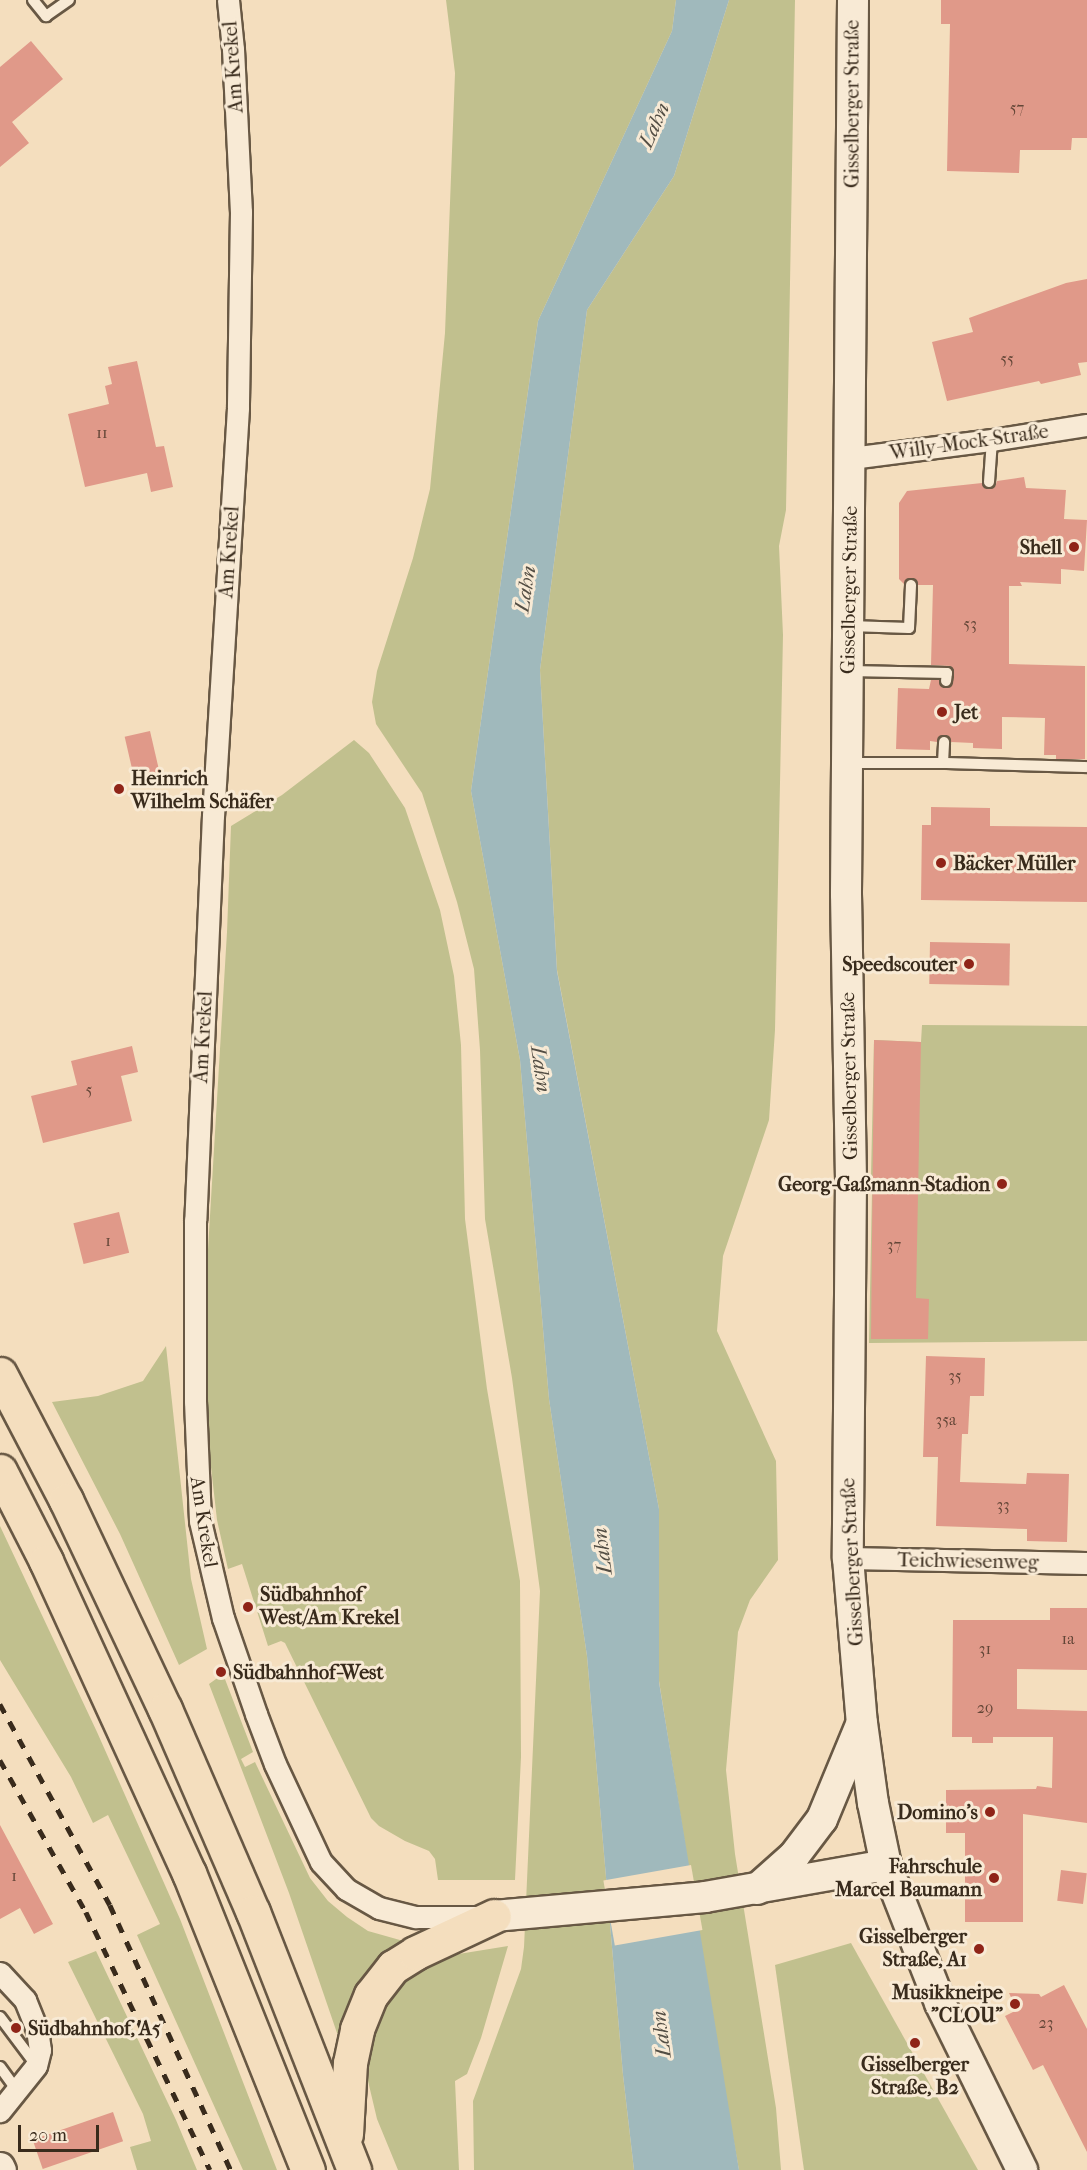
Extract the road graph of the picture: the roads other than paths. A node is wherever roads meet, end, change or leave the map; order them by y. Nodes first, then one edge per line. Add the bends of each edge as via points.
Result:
1 (33, 0) edge
2 (69, 0) edge
3 (228, 0) edge
4 (853, 0) edge
5 (1087, 424) edge
6 (992, 440) junction
7 (851, 458) junction
8 (989, 482) dead end
9 (910, 585) dead end
10 (847, 626) junction
11 (847, 671) junction
12 (946, 681) dead end
13 (944, 742) dead end
14 (847, 763) junction
15 (943, 763) junction
16 (1087, 766) edge
17 (0, 1374) edge
18 (0, 1471) edge
19 (848, 1558) junction
20 (1087, 1563) edge
21 (862, 1723) junction
22 (886, 1865) junction
23 (758, 1889) junction
24 (494, 1916) joint
25 (432, 1930) junction
26 (0, 1973) edge
27 (0, 2017) edge
28 (36, 2066) junction
29 (0, 2067) edge
30 (17, 2090) junction
31 (0, 2111) edge
32 (350, 2157) edge
33 (1023, 2166) edge
34 (308, 2170) edge

1 - 2 lane via 46,16
3 - 25 street, Am Krekel via 241,212 238,408 213,806 195,1220 195,1401 200,1521 223,1618 244,1680 275,1764 321,1862 346,1889 371,1905
4 - 7 main road, Gisselberger Straße
5 - 6 street, Willy-Mock-Straße
6 - 7 street, Willy-Mock-Straße
6 - 8 lane
7 - 10 main road, Gisselberger Straße
9 - 10 lane via 909,628
10 - 11 main road, Gisselberger Straße
11 - 12 lane via 947,673
11 - 14 main road, Gisselberger Straße
13 - 15 lane
14 - 15 lane
14 - 19 main road, Gisselberger Straße via 851,1180
15 - 16 lane
17 - 32 highway via 66,1500 165,1709 253,1912
18 - 34 highway via 46,1561 189,1873
19 - 20 street, Teichwiesenweg
19 - 21 main road, Gisselberger Straße
21 - 22 main road, Gisselberger Straße
21 - 23 main road via 822,1819 794,1856
22 - 23 main road
22 - 33 main road, Gisselberger Straße via 940,2003
23 - 24 main road
24 - 25 highway
25 - 32 highway via 393,1967 371,1995 357,2029 350,2063
26 - 28 street via 20,1991 33,2017 40,2041
27 - 28 lane
28 - 30 street
29 - 30 lane
30 - 31 street

